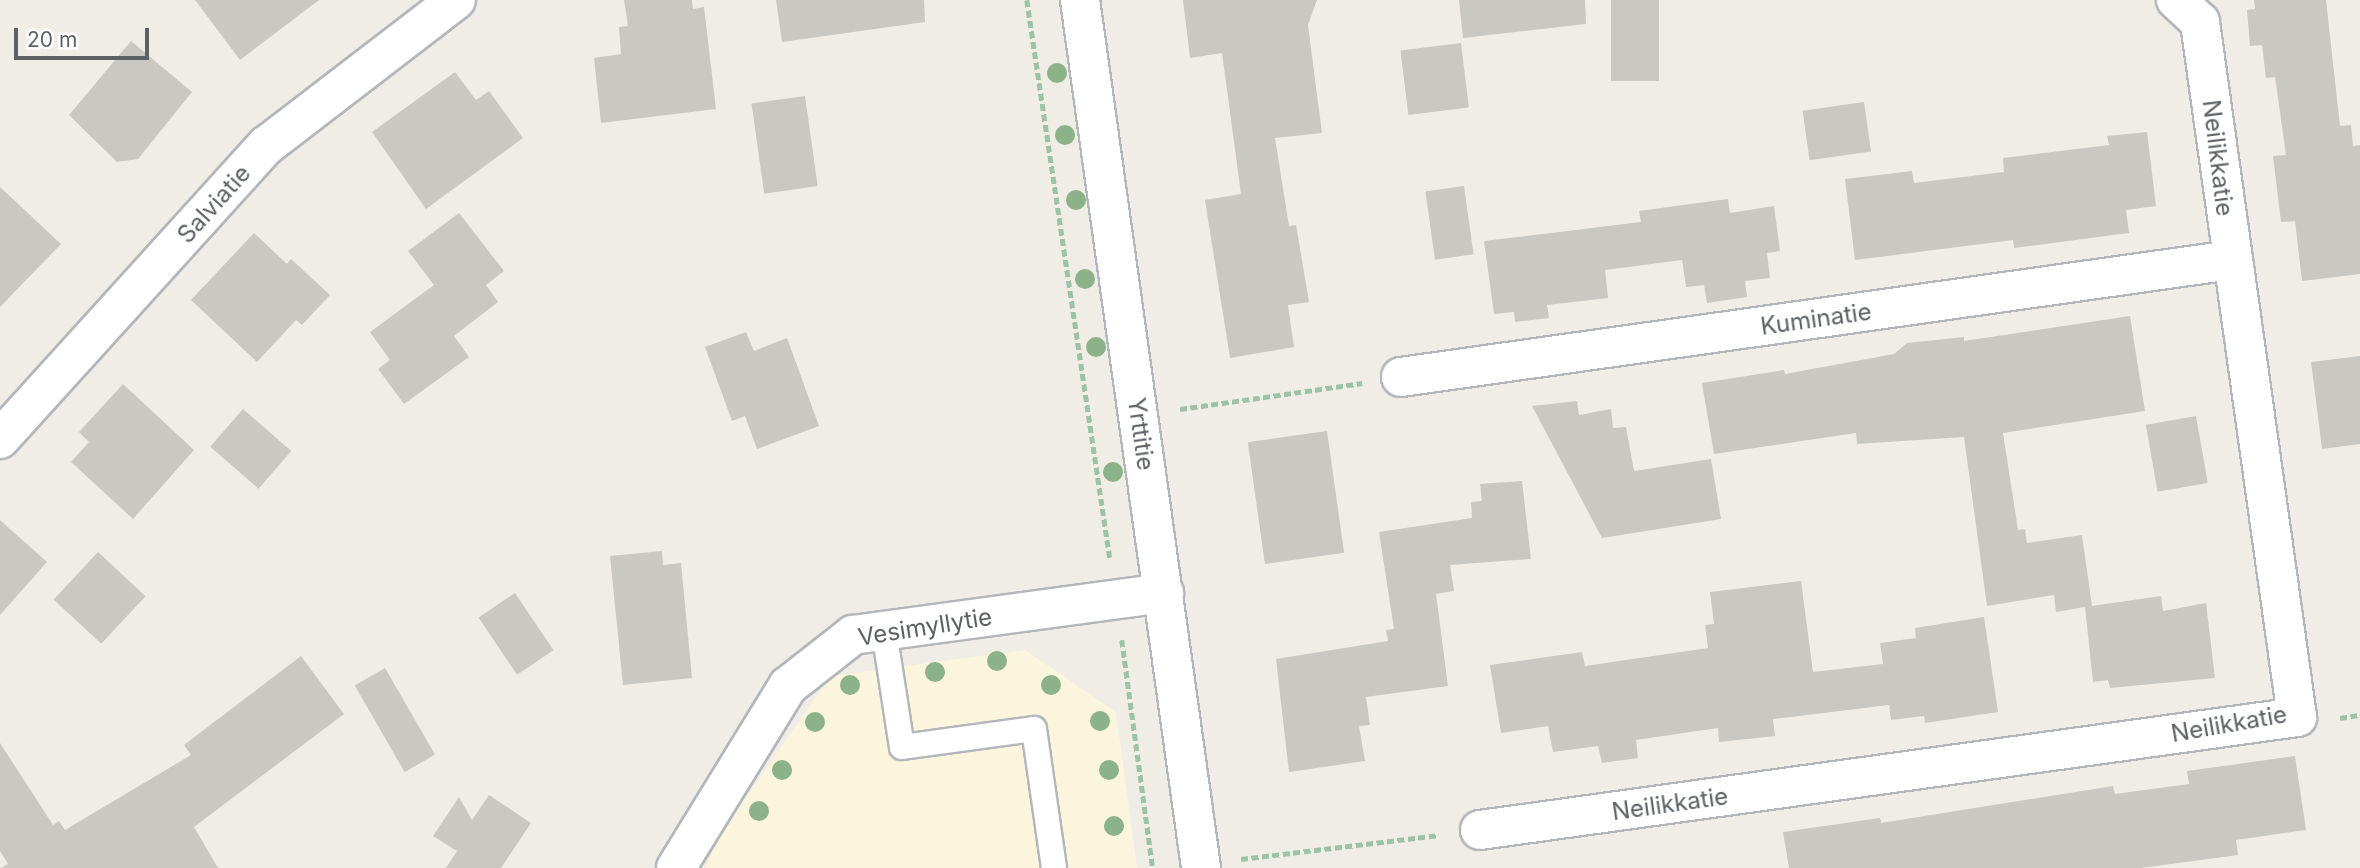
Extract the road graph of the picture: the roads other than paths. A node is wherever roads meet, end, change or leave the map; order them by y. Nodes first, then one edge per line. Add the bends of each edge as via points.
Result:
1 (456, 0) edge
2 (1080, 0) edge
3 (2176, 0) edge
4 (2231, 260) junction
5 (1401, 377) road end
6 (0, 439) edge
7 (1164, 593) junction
8 (884, 631) junction
9 (1480, 830) road end
10 (1201, 866) edge
11 (677, 868) edge
12 (1054, 868) edge

1 - 6 street, Salviatie via 267,145
2 - 7 street, Yrttitie
3 - 4 street, Neilikkatie via 2200,22
4 - 5 street, Kuminatie
4 - 9 street, Neilikkatie via 2297,717
7 - 8 street, Vesimyllytie
7 - 10 street, Yrttitie
8 - 11 street, Vesimyllytie via 853,635 788,686
8 - 12 lane via 902,747 1034,729

